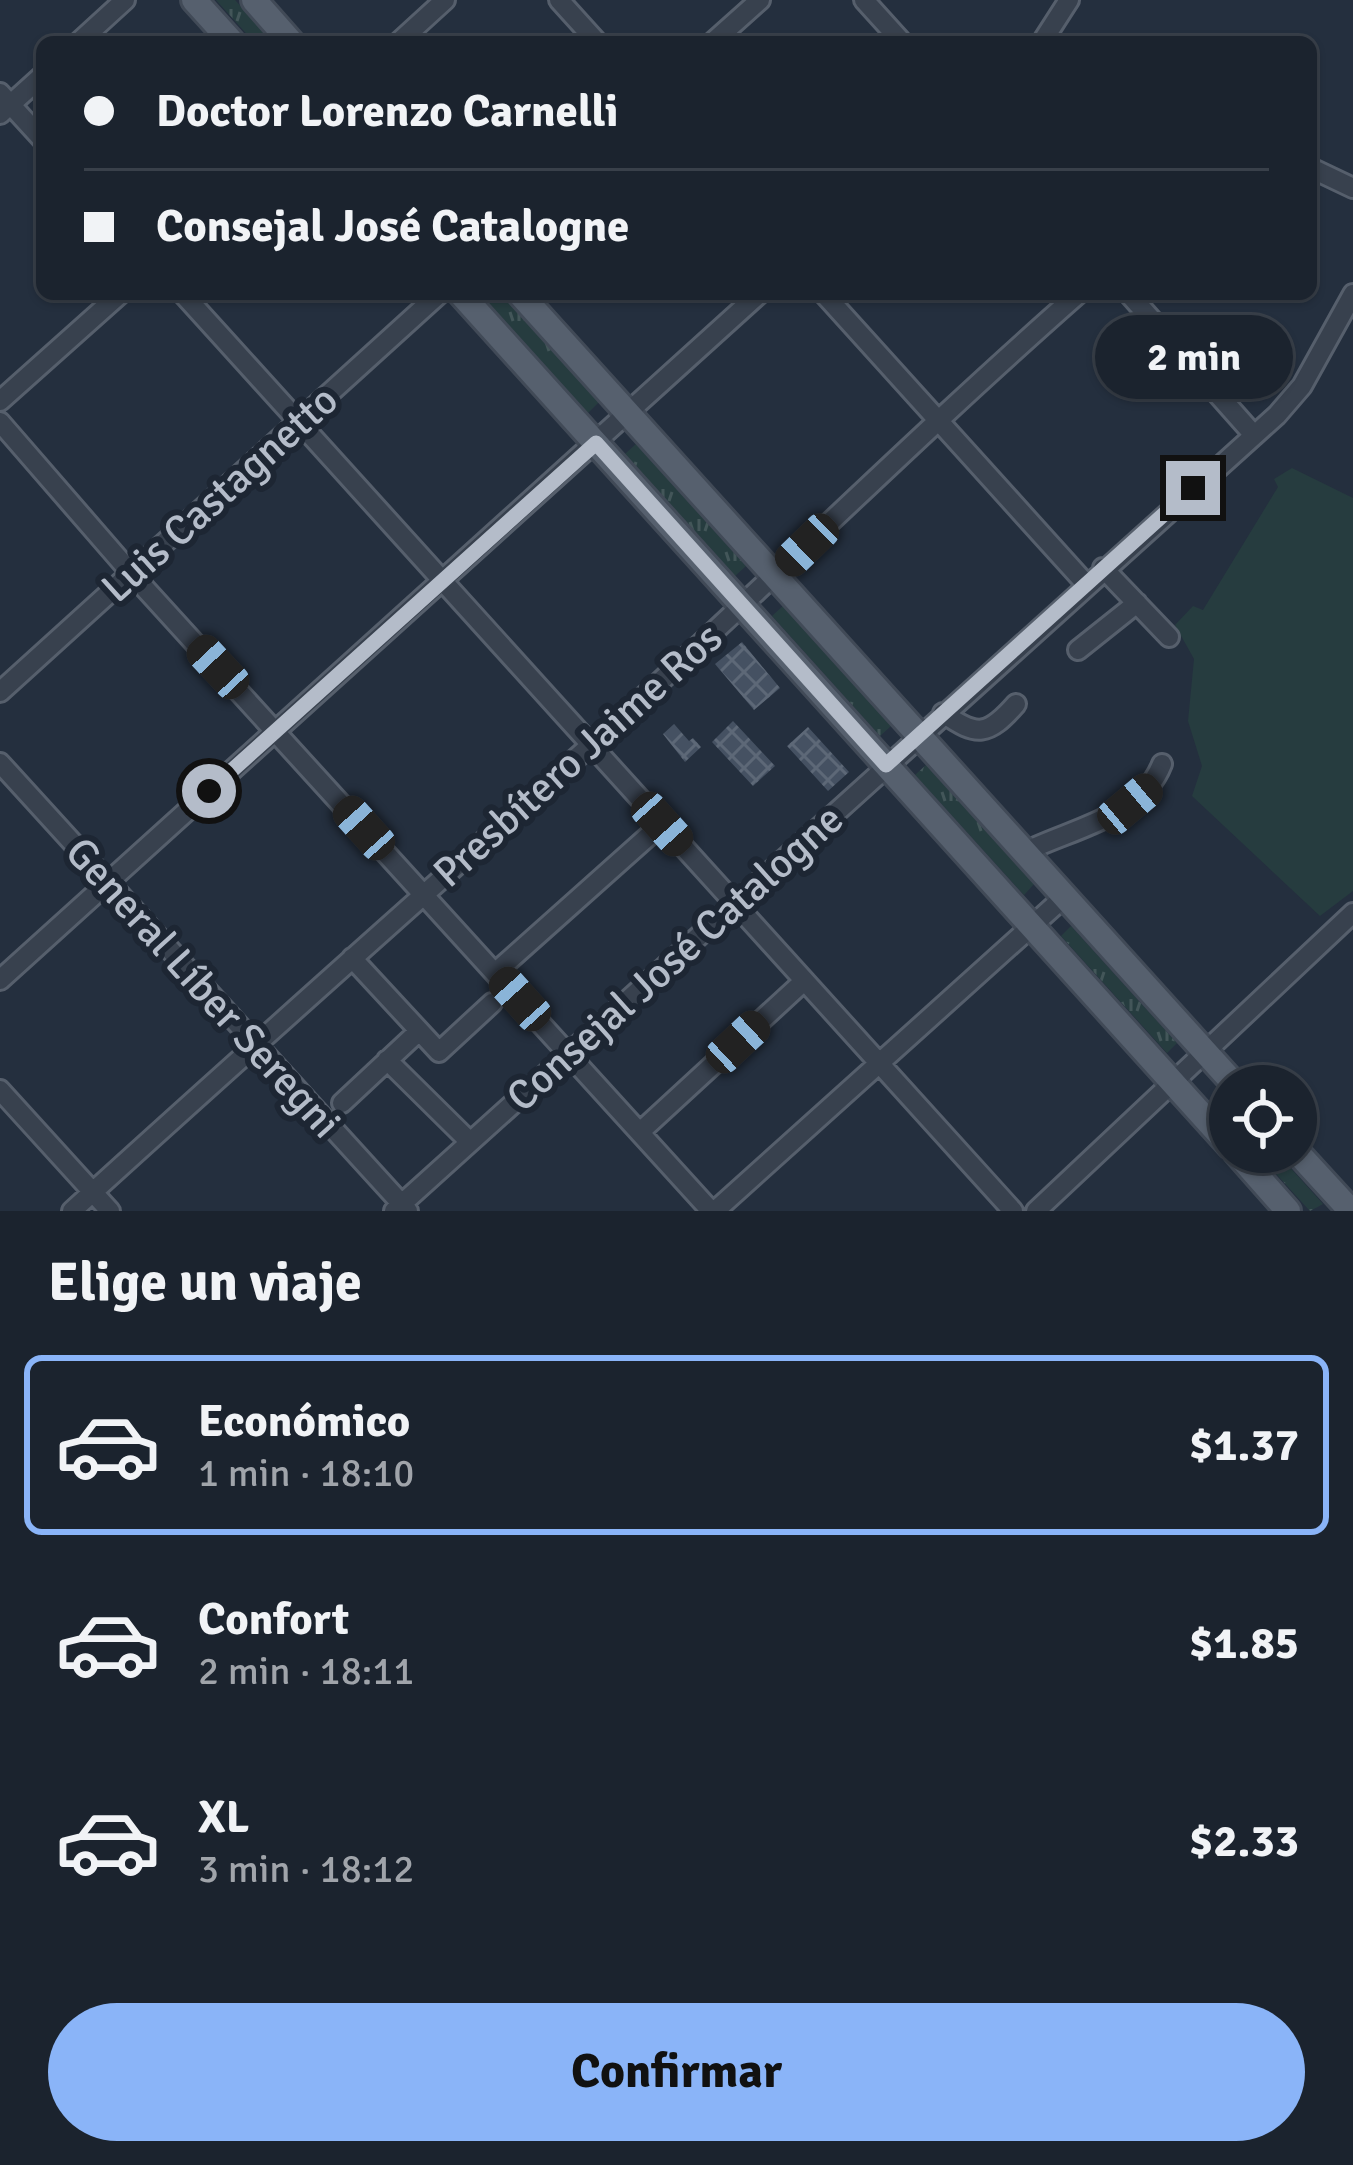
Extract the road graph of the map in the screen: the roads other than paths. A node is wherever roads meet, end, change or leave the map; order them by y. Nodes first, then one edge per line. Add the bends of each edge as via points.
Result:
1 (125, 0) edge
2 (194, 0) edge
3 (254, 0) edge
4 (445, 0) edge
5 (559, 0) edge
6 (760, 0) edge
7 (864, 0) edge
8 (1069, 0) edge
9 (86, 36) edge
10 (227, 36) edge
11 (286, 36) edge
12 (406, 36) edge
13 (592, 36) edge
14 (720, 36) edge
15 (897, 36) edge
16 (1051, 36) edge
17 (36, 80) edge
18 (4, 104) edge
19 (36, 133) edge
20 (1353, 162) edge
21 (1317, 171) edge
22 (1348, 186) edge
23 (1353, 294) edge
24 (113, 300) edge
25 (188, 300) edge
26 (432, 300) edge
27 (466, 300) edge
28 (525, 300) edge
29 (752, 300) edge
30 (829, 300) edge
31 (1071, 300) edge
32 (1135, 300) edge
33 (0, 401) edge
34 (627, 412) junction
35 (936, 419) junction
36 (0, 422) edge
37 (298, 422) junction
38 (1253, 434) junction
39 (596, 443) junction
40 (1103, 568) junction
41 (131, 573) junction
42 (775, 577) junction
43 (442, 581) junction
44 (1086, 584) junction
45 (1136, 603) junction
46 (741, 606) junction
47 (1169, 637) dead end
48 (1078, 650) dead end
49 (0, 692) edge
50 (1016, 704) dead end
51 (943, 713) junction
52 (276, 730) junction
53 (918, 734) junction
54 (592, 745) junction
55 (0, 763) edge
56 (1162, 764) dead end
57 (886, 765) junction
58 (662, 824) junction
59 (1023, 853) junction
60 (109, 883) junction
61 (422, 893) junction
62 (1063, 898) junction
63 (734, 904) junction
64 (1353, 913) edge
65 (1032, 926) junction
66 (352, 958) junction
67 (496, 973) junction
68 (0, 980) edge
69 (803, 982) junction
70 (492, 1003) dead end
71 (418, 1032) junction
72 (256, 1045) junction
73 (1205, 1052) junction
74 (568, 1053) junction
75 (387, 1060) junction
76 (878, 1064) junction
77 (1217, 1065) edge
78 (1174, 1083) junction
79 (0, 1090) edge
80 (342, 1103) dead end
81 (1209, 1122) edge
82 (640, 1132) junction
83 (469, 1141) junction
84 (1254, 1173) edge
85 (1316, 1173) edge
86 (92, 1192) junction
87 (401, 1209) edge
88 (72, 1211) edge
89 (110, 1211) edge
90 (713, 1211) edge
91 (1013, 1211) edge
92 (1036, 1211) edge
93 (1288, 1211) edge
94 (1351, 1211) edge

1 - 9 street
2 - 10 main road
3 - 11 main road
4 - 12 street
5 - 13 street
6 - 14 street
7 - 15 street
8 - 16 street
17 - 18 street
18 - 19 street
20 - 22 street
21 - 22 street
23 - 38 street, Consejal José Catalogne via 1302,386
24 - 33 street
25 - 37 street
26 - 37 street, Luis Castagnetto
27 - 39 main road
28 - 34 main road
29 - 34 street
30 - 35 street
31 - 35 street, Presbítero Jaime Ros
32 - 38 street
34 - 39 street
34 - 42 main road
35 - 42 street, Presbítero Jaime Ros
35 - 44 street
36 - 41 street
37 - 41 street, Luis Castagnetto
37 - 43 street
38 - 40 street, Consejal José Catalogne
39 - 43 street
39 - 46 main road
40 - 44 street, Consejal José Catalogne
40 - 45 street
41 - 49 street, Luis Castagnetto
41 - 52 street
42 - 46 street, Presbítero Jaime Ros
42 - 53 main road
43 - 52 street
43 - 54 street
44 - 51 street, Consejal José Catalogne
45 - 47 street
45 - 48 street
46 - 54 street, Presbítero Jaime Ros
46 - 57 main road
50 - 51 street via 982,731
51 - 53 street, Consejal José Catalogne
52 - 60 street
52 - 61 street
53 - 57 street, Consejal José Catalogne
53 - 59 main road
54 - 58 street
54 - 61 street, Presbítero Jaime Ros
55 - 60 street, General Líber Seregni
56 - 59 street via 1130,804
57 - 63 street, Consejal José Catalogne
57 - 65 main road
58 - 63 street
58 - 67 street
59 - 62 main road
60 - 68 street
60 - 72 street, General Líber Seregni
61 - 66 street, Presbítero Jaime Ros
61 - 67 street
62 - 65 street
62 - 73 main road
63 - 69 street
63 - 74 street, Consejal José Catalogne
64 - 73 street
65 - 76 street
65 - 78 main road
66 - 71 street
66 - 72 street, Presbítero Jaime Ros
67 - 74 street
69 - 76 street
69 - 82 street
70 - 71 street via 439,1052
71 - 75 street
72 - 86 street, Presbítero Jaime Ros
72 - 87 street, General Líber Seregni
73 - 77 main road
73 - 78 street
74 - 82 street
74 - 83 street, Consejal José Catalogne
75 - 80 street
75 - 83 street
76 - 90 street
76 - 91 street
78 - 81 main road
78 - 92 street
79 - 86 street
82 - 90 street
83 - 87 street, Consejal José Catalogne
84 - 93 main road
85 - 94 main road
86 - 88 street, Presbítero Jaime Ros
86 - 89 street

